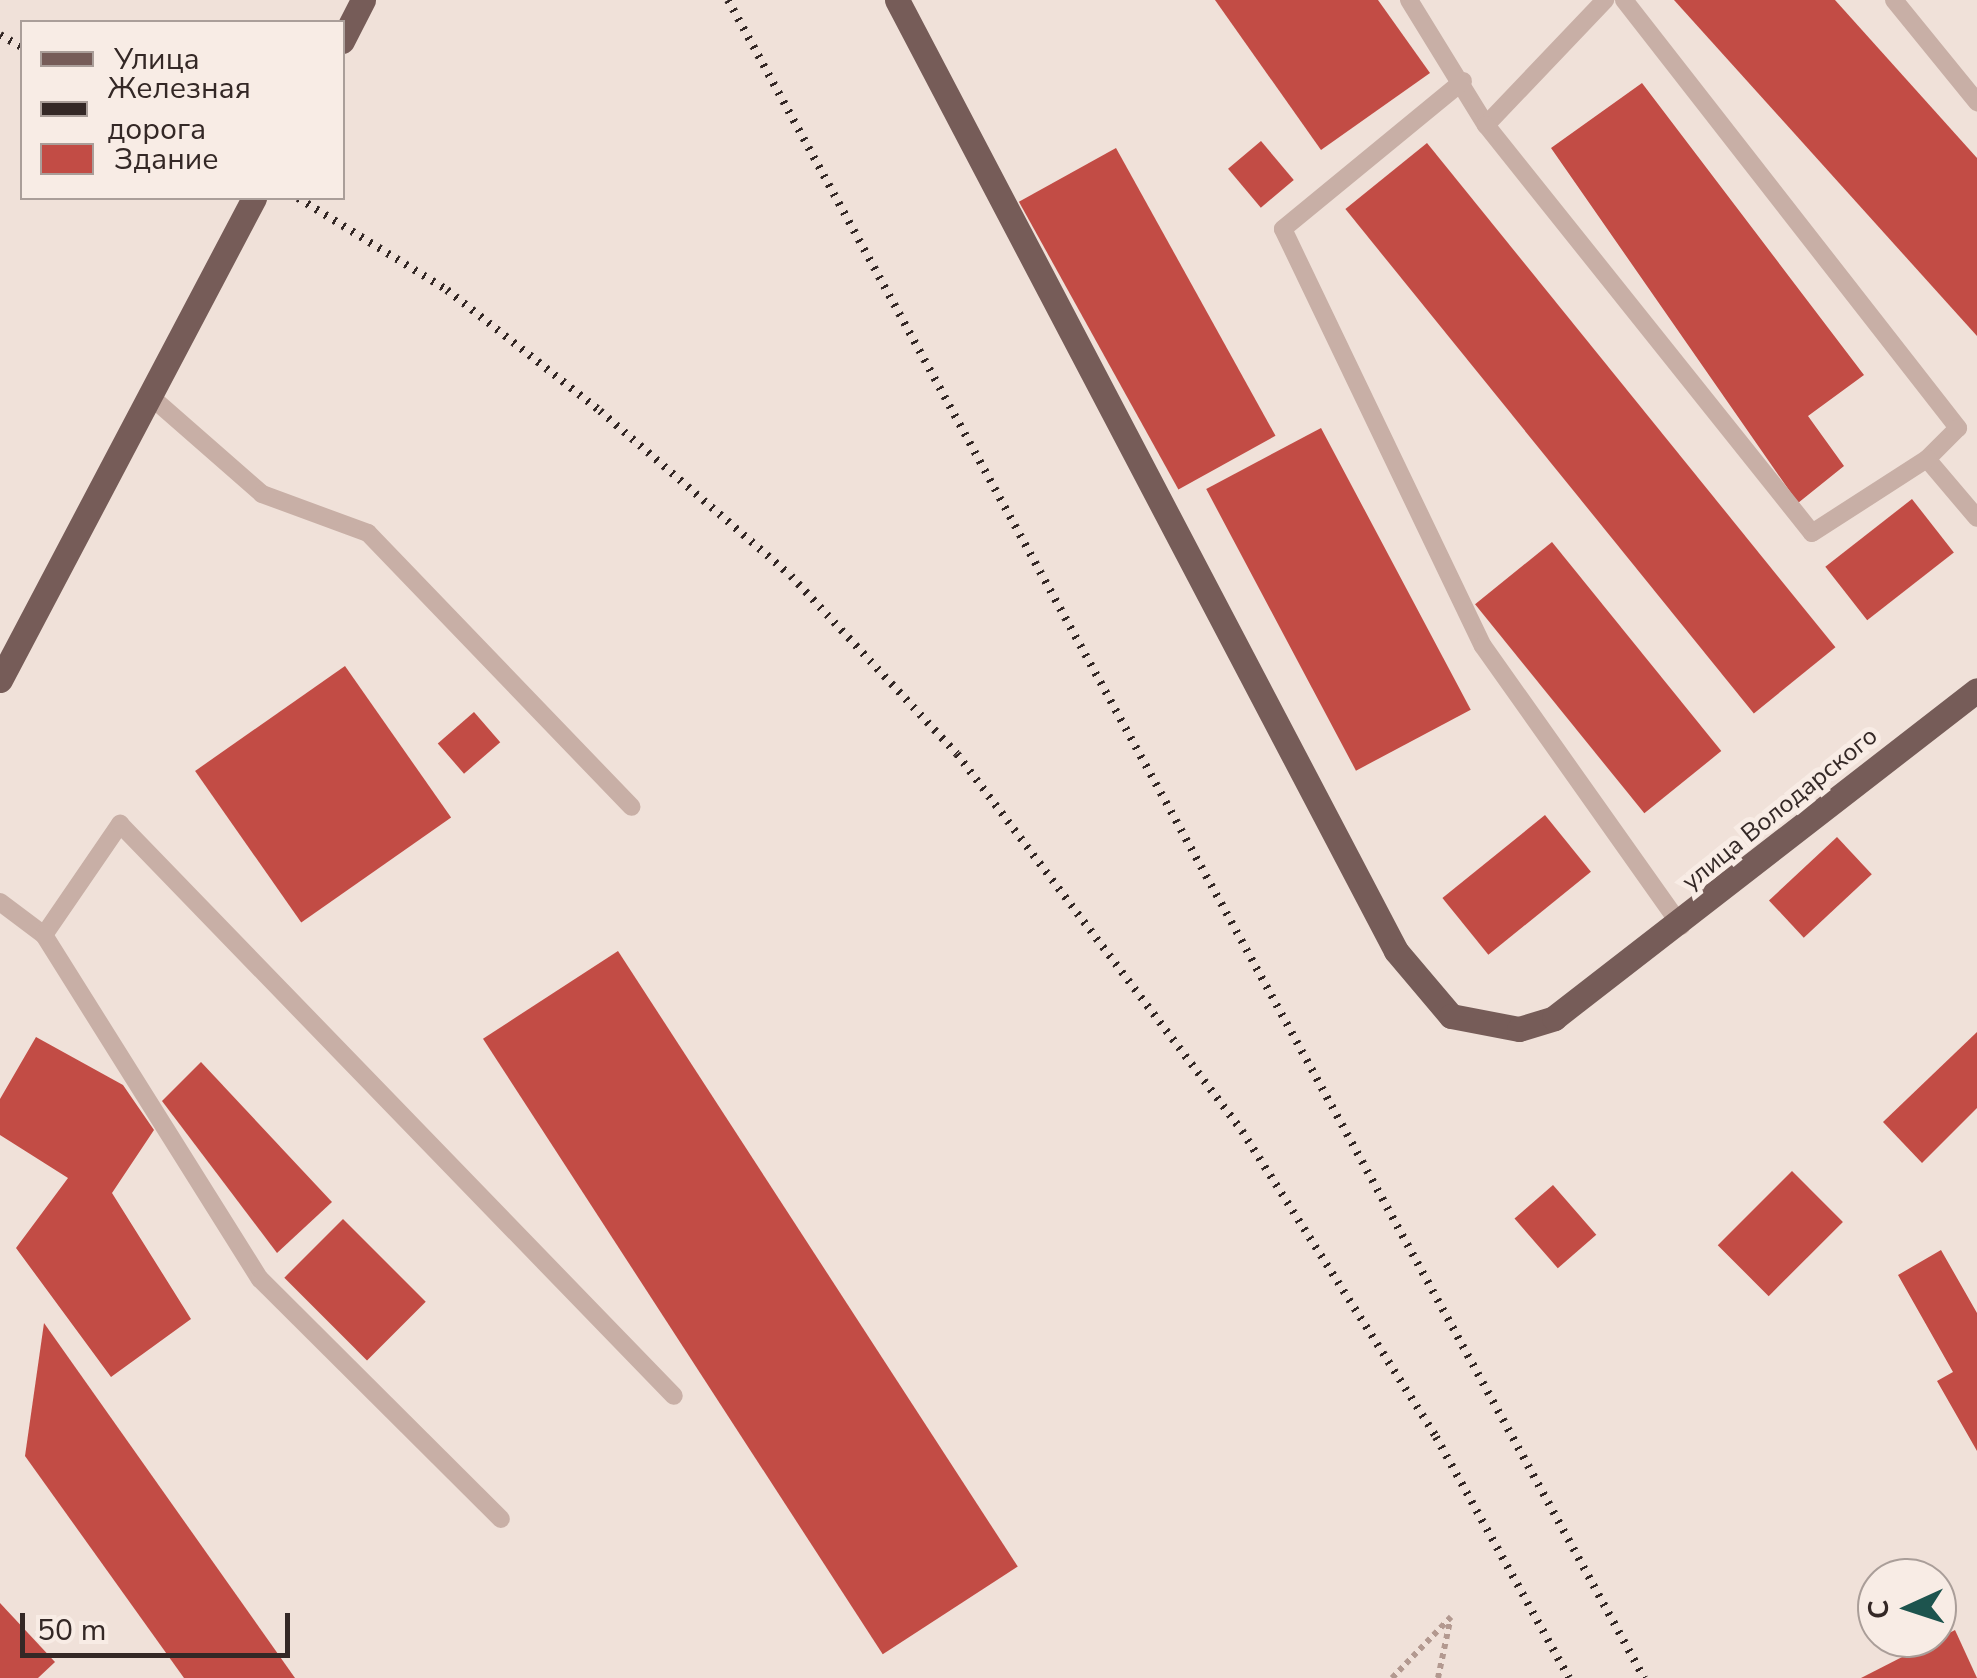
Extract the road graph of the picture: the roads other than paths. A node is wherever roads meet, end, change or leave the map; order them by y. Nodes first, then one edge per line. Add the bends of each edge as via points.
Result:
1 (364, 0) edge
2 (897, 0) edge
3 (1409, 0) edge
4 (1605, 0) edge
5 (1624, 0) edge
6 (1894, 0) edge
7 (345, 35) edge
8 (1463, 81) junction
9 (1977, 102) edge
10 (1486, 125) junction
11 (253, 200) edge
12 (149, 394) junction
13 (1927, 459) junction
14 (1977, 518) edge
15 (0, 680) edge
16 (1977, 690) edge
17 (632, 807) dead end
18 (0, 902) edge
19 (1681, 926) junction
20 (44, 935) junction
21 (674, 1396) dead end
22 (501, 1519) dead end

1 - 7 main road
2 - 19 main road, улица Володарского via 1422,992 1451,1016 1519,1029 1554,1018
3 - 8 lane
4 - 10 lane
5 - 13 lane via 1958,428
6 - 9 lane
8 - 10 lane
8 - 19 lane via 1283,230 1483,646
10 - 13 lane via 1812,533
11 - 12 main road
12 - 15 main road
12 - 17 lane via 262,494 368,533
13 - 14 lane
16 - 19 main road, улица Володарского
18 - 20 lane
20 - 21 lane via 120,824
20 - 22 lane via 260,1279

